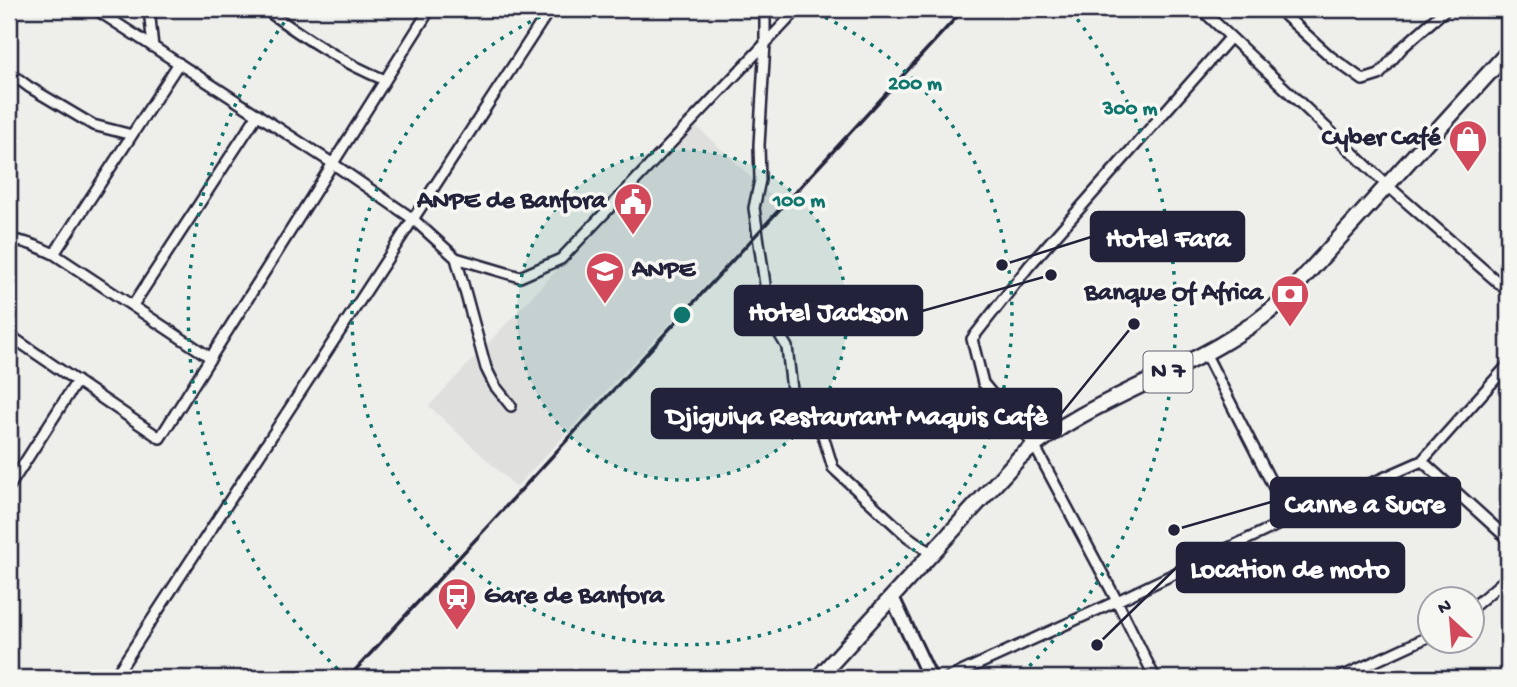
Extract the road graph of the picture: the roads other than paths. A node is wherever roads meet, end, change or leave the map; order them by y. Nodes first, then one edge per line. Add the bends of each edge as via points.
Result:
1 (95, 9) edge
2 (149, 9) edge
3 (265, 9) edge
4 (430, 9) edge
5 (550, 9) edge
6 (765, 9) edge
7 (798, 9) edge
8 (1201, 9) edge
9 (1278, 9) edge
10 (1446, 9) edge
11 (1230, 38) junction
12 (765, 43) junction
13 (153, 47) junction
14 (1508, 52) edge
15 (179, 63) junction
16 (9, 72) edge
17 (385, 80) junction
18 (258, 114) junction
19 (132, 135) junction
20 (332, 163) junction
21 (1388, 186) junction
22 (413, 219) junction
23 (9, 240) edge
24 (54, 254) junction
25 (456, 258) junction
26 (1508, 291) edge
27 (133, 305) junction
28 (9, 335) edge
29 (1205, 353) junction
30 (211, 358) junction
31 (1508, 365) edge
32 (77, 380) junction
33 (511, 406) dead end
34 (1034, 445) junction
35 (1422, 461) junction
36 (9, 487) edge
37 (1290, 519) junction
38 (1508, 539) edge
39 (932, 554) junction
40 (1508, 577) edge
41 (1486, 596) edge
42 (892, 597) junction
43 (1118, 601) junction
44 (1416, 642) edge
45 (9, 675) edge
46 (14, 678) edge
47 (114, 678) edge
48 (818, 678) edge
49 (930, 678) edge
50 (948, 678) edge
51 (1155, 678) edge
52 (1339, 678) edge

1 - 13 street
2 - 13 street
3 - 17 street via 303,37
4 - 17 street
5 - 22 street
6 - 12 street
7 - 12 street
8 - 11 street
9 - 10 street via 1363,80 1379,75
11 - 21 street
11 - 34 street via 1029,266 972,339 983,383
12 - 25 street via 561,259 520,277
12 - 39 street via 760,180 754,208 765,284 764,312 787,347 792,390 821,429 834,468
13 - 15 street
14 - 21 highway, N 7
15 - 18 street
15 - 19 street
16 - 19 street via 93,125
17 - 20 street
18 - 20 street
18 - 27 street
19 - 24 street
20 - 22 street
20 - 30 street
21 - 26 street
21 - 29 highway, N 7 via 1270,312
22 - 25 street
22 - 47 street
23 - 24 street
24 - 27 street
25 - 33 street via 486,368
27 - 30 street
28 - 32 street
29 - 34 highway, N 7 via 1093,409
29 - 37 street
30 - 32 street via 160,438
31 - 35 street
32 - 36 street
34 - 39 highway, N 7
34 - 43 street
35 - 37 street
35 - 38 street
37 - 43 street
39 - 42 highway, N 7
40 - 41 street
42 - 48 highway, N 7
42 - 49 main road
43 - 50 street
43 - 51 street
44 - 52 street
45 - 46 street

